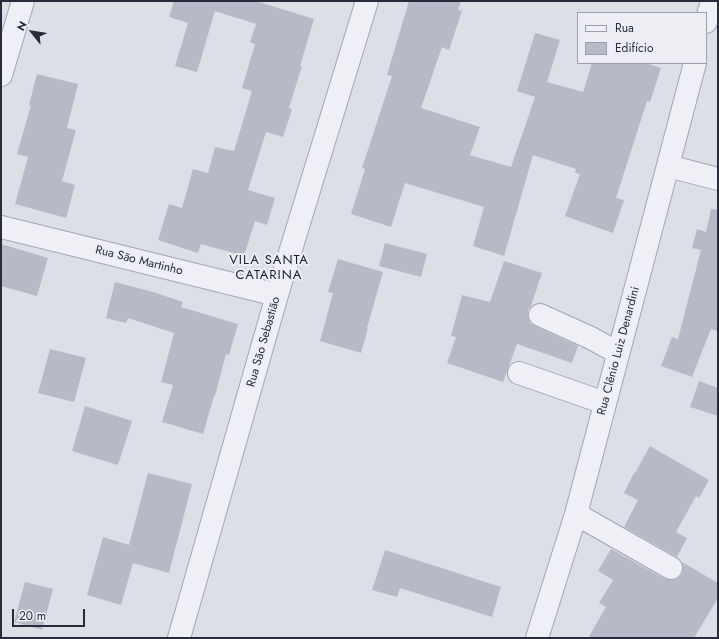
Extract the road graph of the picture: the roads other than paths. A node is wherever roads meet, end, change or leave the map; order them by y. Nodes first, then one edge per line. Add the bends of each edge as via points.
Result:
1 (23, 1) edge
2 (367, 1) edge
3 (712, 1) edge
4 (707, 18) edge
5 (695, 64) edge
6 (1, 75) edge
7 (668, 166) junction
8 (718, 179) edge
9 (1, 227) edge
10 (277, 295) junction
11 (540, 314) dead end
12 (618, 353) junction
13 (519, 373) dead end
14 (605, 403) junction
15 (576, 514) junction
16 (671, 568) dead end
17 (179, 638) edge
18 (537, 638) edge

1 - 6 street
2 - 10 street, Rua São Sebastião
3 - 4 street
5 - 7 street, Rua Clênio Luiz Denardini
7 - 8 street
7 - 12 street, Rua Clênio Luiz Denardini
9 - 10 street, Rua São Martinho
10 - 17 street, Rua São Sebastião
11 - 12 street
12 - 14 street, Rua Clênio Luiz Denardini
13 - 14 street
14 - 15 street, Rua Clênio Luiz Denardini
15 - 16 street
15 - 18 street, Rua Clênio Luiz Denardini

